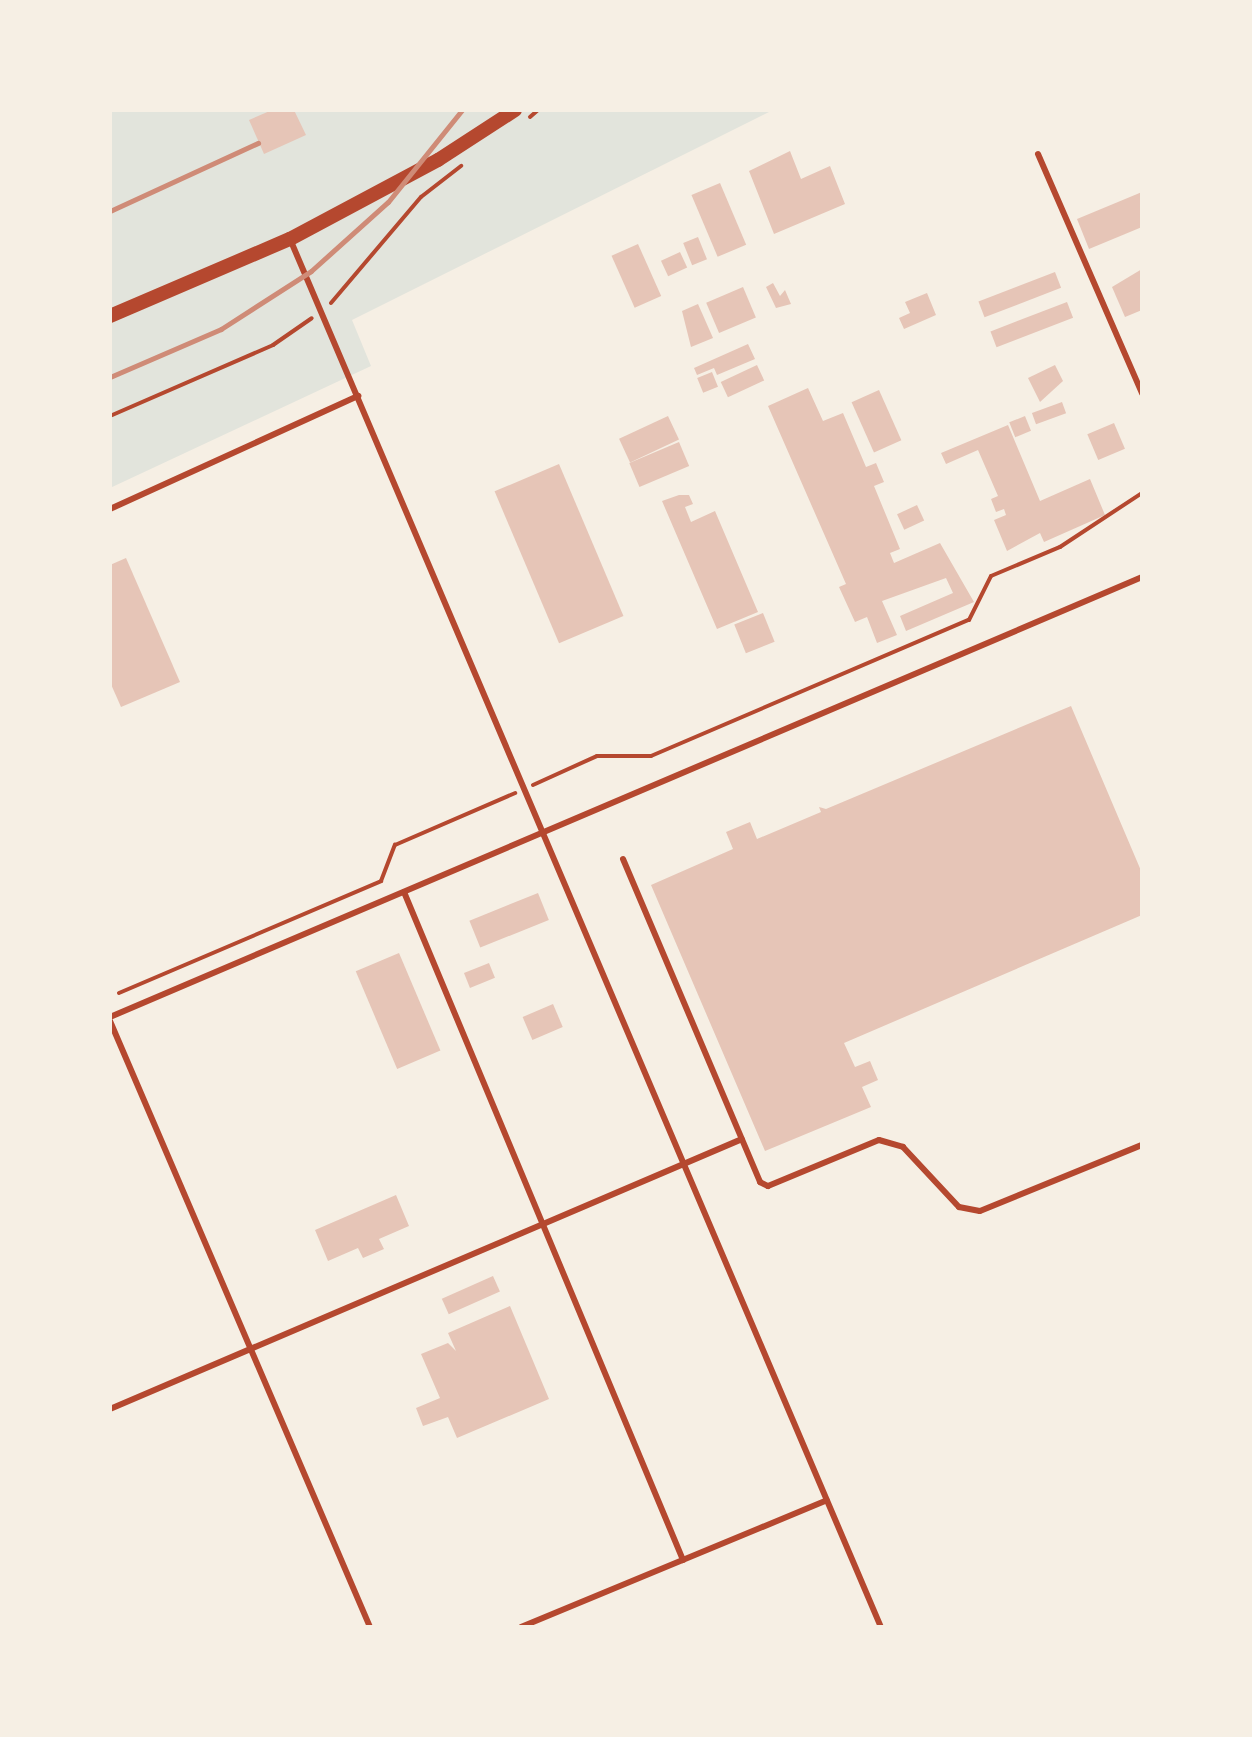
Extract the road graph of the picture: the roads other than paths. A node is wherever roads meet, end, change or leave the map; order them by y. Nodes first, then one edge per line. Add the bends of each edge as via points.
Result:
1 (521, 115) edge
2 (1038, 154) dead end
3 (290, 239) junction
4 (110, 316) edge
5 (1142, 393) edge
6 (358, 396) junction
7 (110, 509) edge
8 (1142, 577) edge
9 (543, 832) junction
10 (622, 859) dead end
11 (404, 892) junction
12 (110, 1019) edge
13 (742, 1140) junction
14 (1142, 1145) edge
15 (684, 1164) junction
16 (543, 1224) junction
17 (251, 1350) junction
18 (110, 1408) edge
19 (827, 1500) junction
20 (683, 1560) junction
21 (370, 1627) edge
22 (521, 1627) edge
23 (881, 1627) edge

1 - 3 street
2 - 5 lane
3 - 4 street
3 - 6 lane
6 - 7 lane
6 - 9 lane
8 - 9 lane
9 - 11 lane
9 - 15 lane
10 - 13 lane
11 - 12 lane
11 - 16 lane
12 - 17 lane
13 - 14 lane via 768,1186 879,1140 894,1143 971,1212
13 - 15 lane
15 - 16 lane
15 - 19 lane
16 - 17 lane
16 - 20 lane
17 - 18 lane
17 - 21 lane
19 - 20 lane
19 - 23 lane
20 - 22 lane

